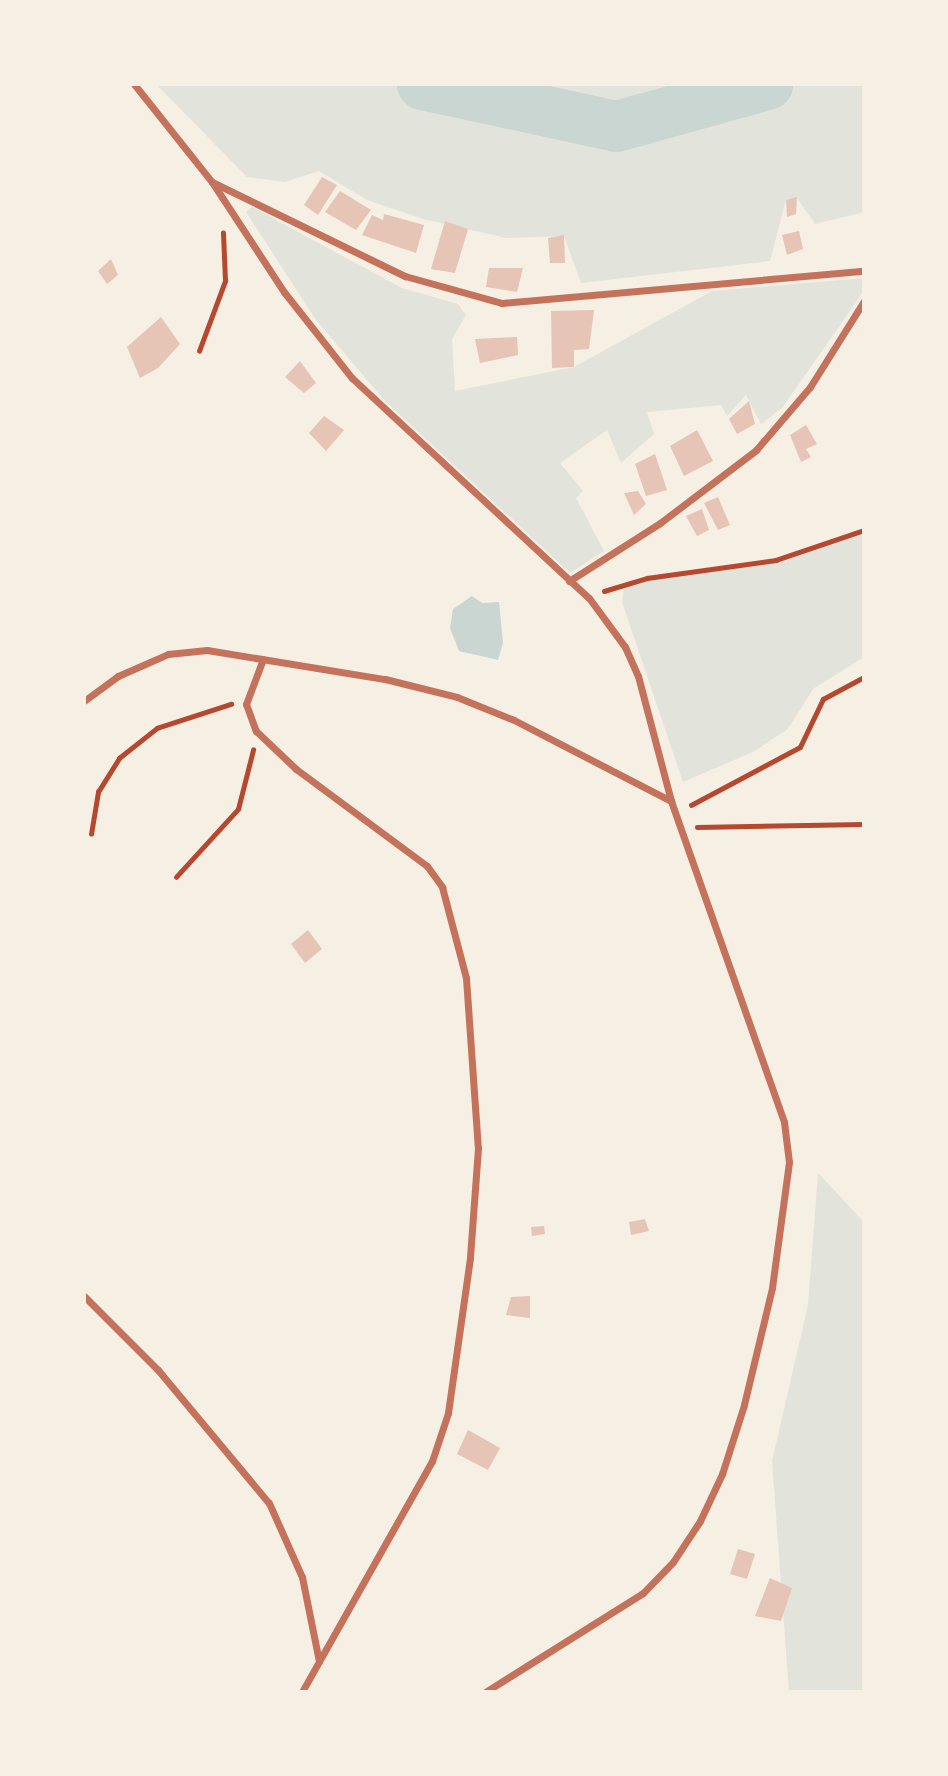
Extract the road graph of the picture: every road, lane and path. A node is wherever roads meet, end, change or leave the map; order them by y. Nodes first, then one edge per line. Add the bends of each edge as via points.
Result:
1 (134, 84) edge
2 (212, 182) junction
3 (227, 250) dead end
4 (864, 271) edge
5 (864, 301) edge
6 (200, 351) dead end
7 (864, 530) edge
8 (569, 581) junction
9 (589, 598) junction
10 (263, 659) junction
11 (864, 677) edge
12 (84, 701) edge
13 (246, 701) junction
14 (256, 731) junction
15 (671, 801) junction
16 (676, 813) junction
17 (864, 824) edge
18 (681, 828) junction
19 (91, 834) dead end
20 (176, 877) dead end
21 (84, 1296) edge
22 (319, 1662) junction
23 (302, 1692) edge
24 (485, 1692) edge

1 - 2 street
2 - 4 street via 405,276 502,303
2 - 8 street via 284,292 352,378
3 - 6 path via 225,281
5 - 8 street via 810,387 755,450 660,523
7 - 9 path via 776,560 625,582
8 - 9 street
9 - 15 street via 625,647 638,676
10 - 12 street via 207,650 168,654 118,676
10 - 13 street
10 - 15 street via 385,679 457,697 571,747
11 - 16 path via 823,699 800,747
13 - 14 street
13 - 19 path via 208,708 157,728 119,758 98,792
14 - 20 path via 238,809
14 - 22 street via 296,769 427,866 442,887 466,978 475,1055 478,1148 470,1258 448,1413 432,1461
15 - 16 street
16 - 18 street
17 - 18 path
18 - 24 street via 784,1122 789,1162 785,1219 769,1301 722,1474 700,1521 673,1562 615,1614
21 - 22 street via 158,1370 269,1503 302,1577
22 - 23 street

